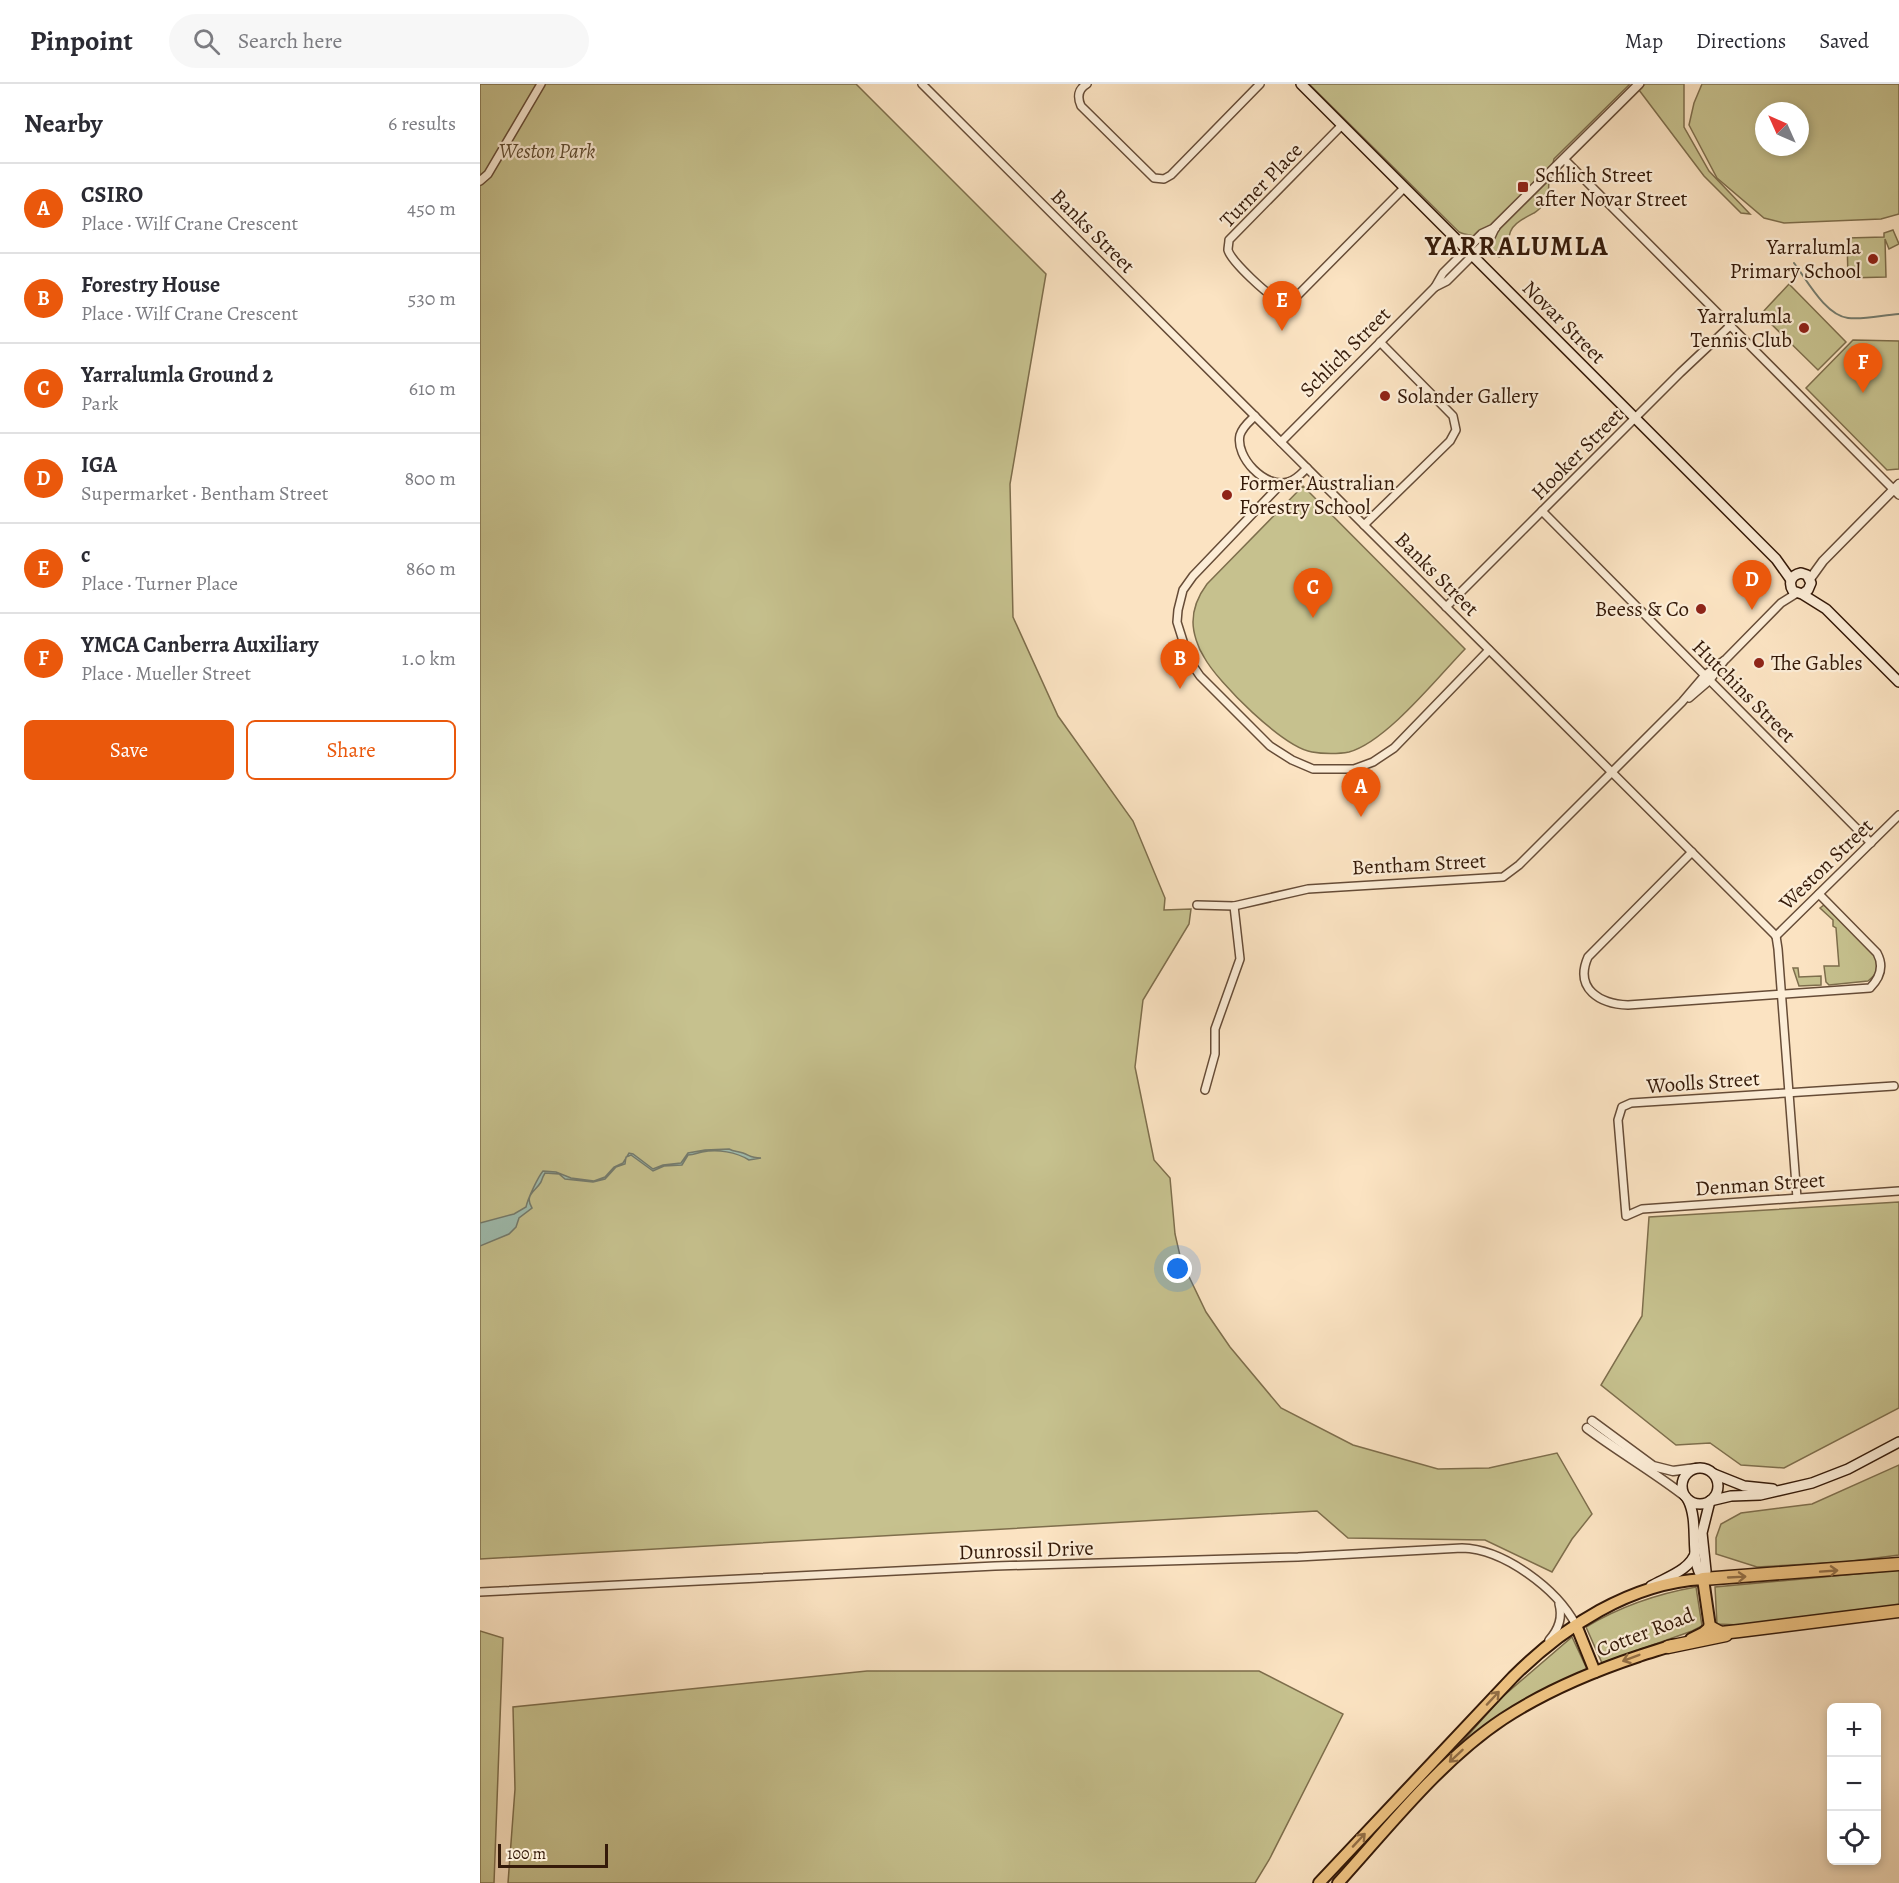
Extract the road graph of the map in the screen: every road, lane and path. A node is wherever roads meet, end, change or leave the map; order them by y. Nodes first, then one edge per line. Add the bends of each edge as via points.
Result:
1 (542, 84) edge
2 (922, 84) edge
3 (1087, 84) edge
4 (1260, 84) edge
5 (1301, 84) edge
6 (1639, 84) edge
7 (1342, 125) junction
8 (1564, 159) junction
9 (480, 181) edge
10 (1404, 188) junction
11 (1469, 253) junction
12 (1731, 325) junction
13 (1380, 342) junction
14 (1255, 416) junction
15 (1635, 418) junction
16 (1281, 442) junction
17 (1307, 468) junction
18 (1282, 483) junction
19 (1897, 489) edge
20 (1542, 511) junction
21 (1364, 525) junction
22 (1800, 583) junction
23 (1446, 607) junction
24 (1489, 650) junction
25 (1707, 678) junction
26 (1899, 682) edge
27 (1612, 772) junction
28 (1899, 815) edge
29 (1871, 843) junction
30 (1692, 852) junction
31 (1819, 894) junction
32 (1197, 905) dead end
33 (1234, 906) junction
34 (1776, 936) junction
35 (1782, 994) junction
36 (1894, 1086) dead end
37 (1205, 1090) dead end
38 (1789, 1092) junction
39 (1899, 1191) edge
40 (1797, 1198) junction
41 (1626, 1216) joint
42 (1899, 1442) edge
43 (1696, 1468) junction
44 (1714, 1473) junction
45 (1778, 1490) junction
46 (1687, 1499) junction
47 (1710, 1501) junction
48 (1696, 1551) junction
49 (1899, 1564) edge
50 (1703, 1579) junction
51 (480, 1592) edge
52 (1633, 1595) junction
53 (1557, 1600) junction
54 (1899, 1611) edge
55 (1576, 1625) junction
56 (1710, 1627) junction
57 (1739, 1631) junction
58 (1668, 1647) junction
59 (1536, 1655) junction
60 (1595, 1672) junction
61 (1319, 1883) edge
62 (1338, 1883) edge

1 - 9 street
2 - 14 street, Banks Street
3 - 4 street via 1079,94 1081,106 1155,178 1164,178
5 - 7 main road, Novar Street
6 - 8 street, Schlich Street
7 - 10 main road, Novar Street
7 - 10 street, Turner Place via 1229,240 1228,250 1266,292 1287,301 1296,297
8 - 11 street, Schlich Street via 1496,227 1489,240
8 - 12 street
10 - 11 main road, Novar Street
11 - 13 street, Schlich Street via 1447,281 1435,287
11 - 15 main road, Novar Street
12 - 15 street, Hooker Street
12 - 19 street
13 - 16 street, Schlich Street
13 - 21 street via 1453,416 1456,430 1450,441
14 - 16 street, Banks Street
14 - 18 street via 1241,432 1242,452 1255,471
15 - 20 street, Hooker Street
15 - 22 main road, Novar Street
16 - 17 street, Banks Street
17 - 18 street
17 - 21 street, Banks Street
18 - 24 street via 1193,576 1183,590 1177,622 1189,660 1270,746 1313,769 1354,769 1373,762 1394,748
19 - 22 street, Bentham Street
20 - 23 street, Hooker Street
20 - 25 street, Hutchins Street
21 - 23 street, Banks Street
22 - 25 street, Bentham Street
22 - 26 main road, Novar Street
23 - 24 street, Banks Street
24 - 27 street, Banks Street
25 - 27 street, Bentham Street
25 - 29 street, Hutchins Street
27 - 30 street, Banks Street
27 - 33 street, Bentham Street via 1503,877 1308,889
28 - 29 street, Weston Street
29 - 31 street, Weston Street
30 - 34 street, Banks Street
30 - 35 street via 1592,951 1585,967 1591,991 1612,1004 1628,1005
31 - 34 street, Weston Street
31 - 35 street via 1877,953 1881,968 1877,981 1870,988 1859,990
32 - 33 street, Bentham Street
33 - 37 street via 1240,959 1215,1029 1215,1054
34 - 35 street
35 - 38 street
36 - 38 street
38 - 40 street
38 - 41 street, Woolls Street via 1631,1103 1622,1107 1618,1120
39 - 40 street, Denman Street
40 - 41 street, Denman Street via 1642,1209
42 - 45 main road via 1835,1475
43 - 44 main road
43 - 46 main road via 1683,1480
43 - 46 street via 1674,1472 1653,1466 1590,1424 1636,1464
44 - 45 main road via 1744,1486
44 - 47 main road via 1718,1488
45 - 47 main road
46 - 47 main road via 1701,1504
46 - 48 main road via 1694,1515
47 - 50 main road via 1702,1533 1706,1572
48 - 50 main road
48 - 52 main road via 1683,1569
50 -> 49 highway
50 - 52 main road, Cotter Road
50 - 56 main road, Cotter Road
51 - 53 street, Dunrossil Drive via 1462,1548 1482,1550 1510,1562
52 - 55 main road, Cotter Road
53 - 55 street, Dunrossil Drive
53 - 59 street via 1561,1613 1558,1628
54 - 57 highway
55 - 59 main road, Cotter Road
55 - 60 main road
56 - 57 highway via 1721,1633
56 - 58 main road, Cotter Road via 1699,1636
57 - 58 highway
58 -> 60 main road, Cotter Road
61 -> 59 main road, Cotter Road
60 -> 62 main road, Cotter Road via 1519,1709 1466,1748

